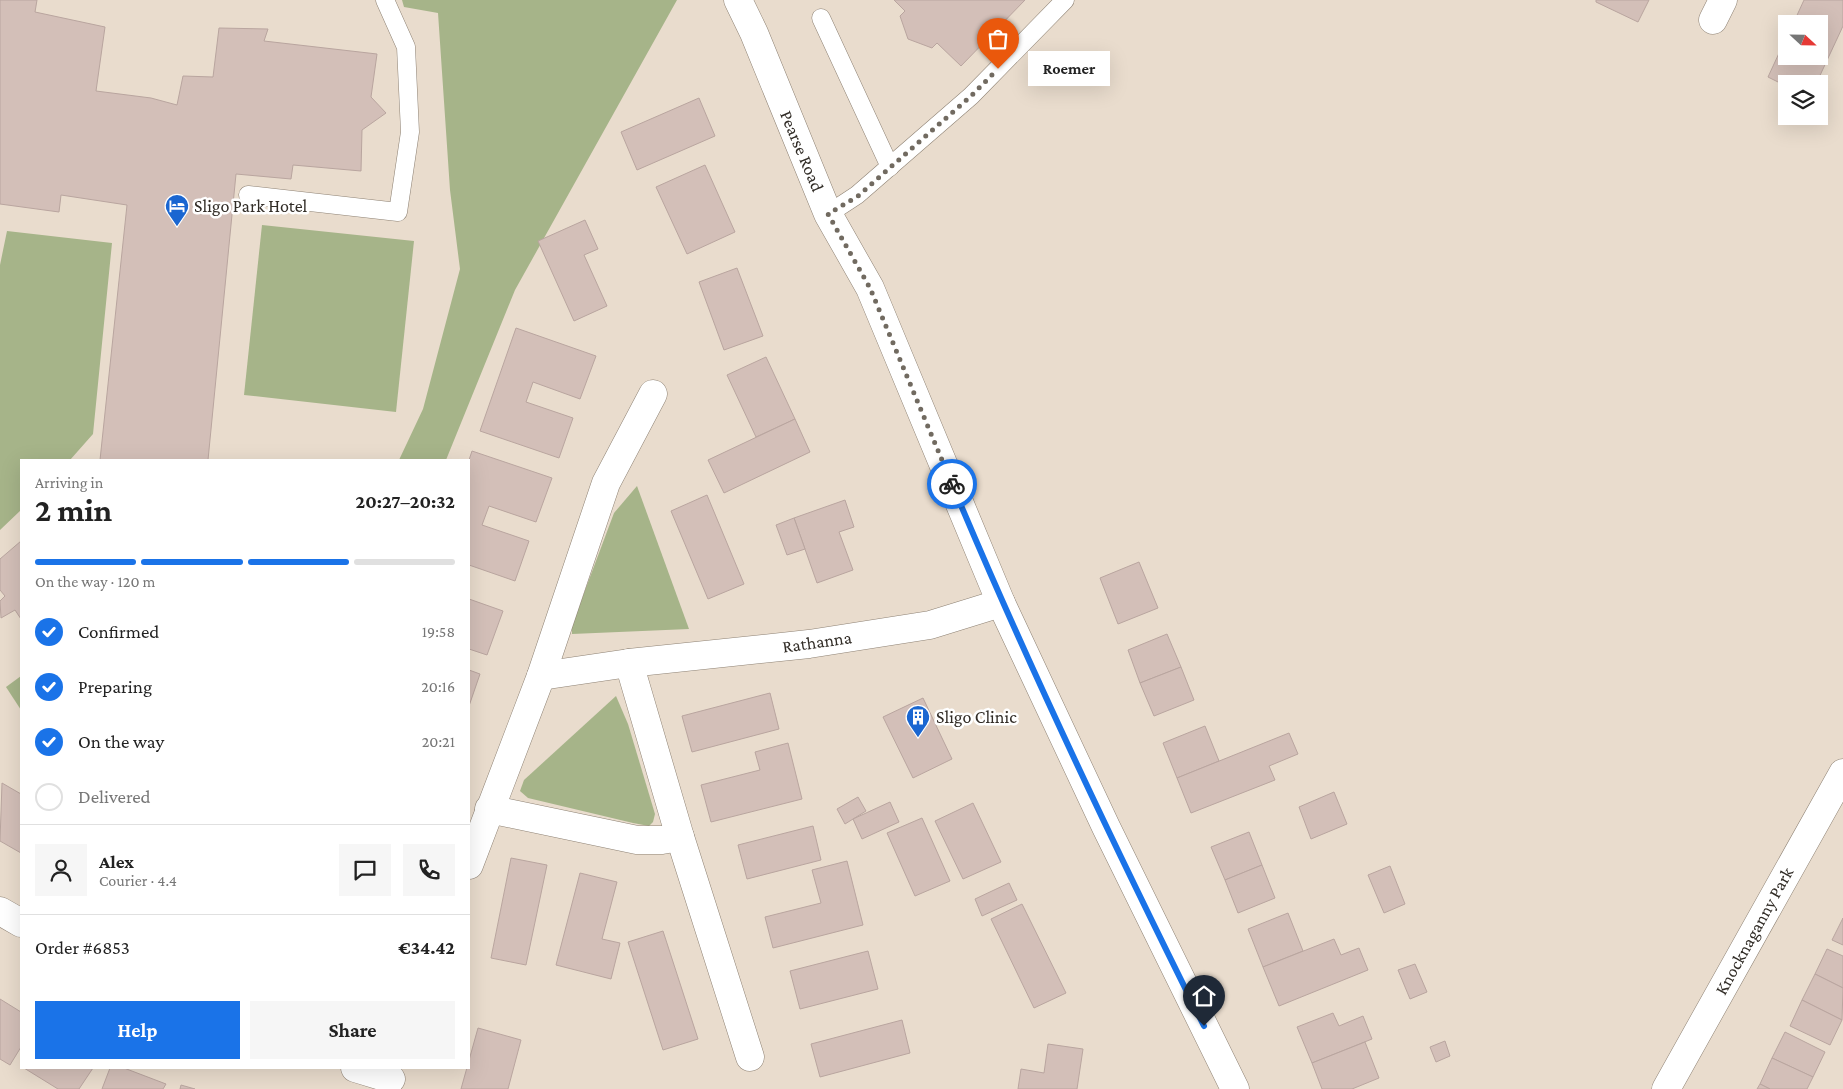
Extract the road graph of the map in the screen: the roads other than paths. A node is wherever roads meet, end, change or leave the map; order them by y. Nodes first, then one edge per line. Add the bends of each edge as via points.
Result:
1 (385, 0) edge
2 (738, 0) edge
3 (1065, 0) edge
4 (821, 18) dead end
5 (890, 167) junction
6 (248, 195) dead end
7 (828, 214) junction
8 (653, 394) dead end
9 (1001, 603) junction
10 (629, 663) junction
11 (541, 676) junction
12 (1843, 773) edge
13 (489, 809) junction
14 (680, 837) junction
15 (470, 862) edge
16 (0, 912) edge
17 (20, 922) edge
18 (750, 1058) dead end
19 (358, 1069) edge
20 (391, 1079) edge
21 (1235, 1089) edge
22 (1666, 1089) edge

1 - 6 lane via 406,47 410,132 398,212
2 - 7 street, Pearse Road
3 - 5 lane via 971,96
4 - 5 lane
5 - 7 lane via 858,196
7 - 9 street, Pearse Road via 870,288
8 - 11 street via 606,483
9 - 10 street, Rathanna via 930,626 809,644
9 - 21 street, Pearse Road via 1106,827
10 - 11 street, Rathanna
10 - 14 street
11 - 13 street
12 - 22 street, Knocknaganny Park
13 - 14 street via 637,840
13 - 15 street
14 - 18 street
16 - 17 street
19 - 20 street

